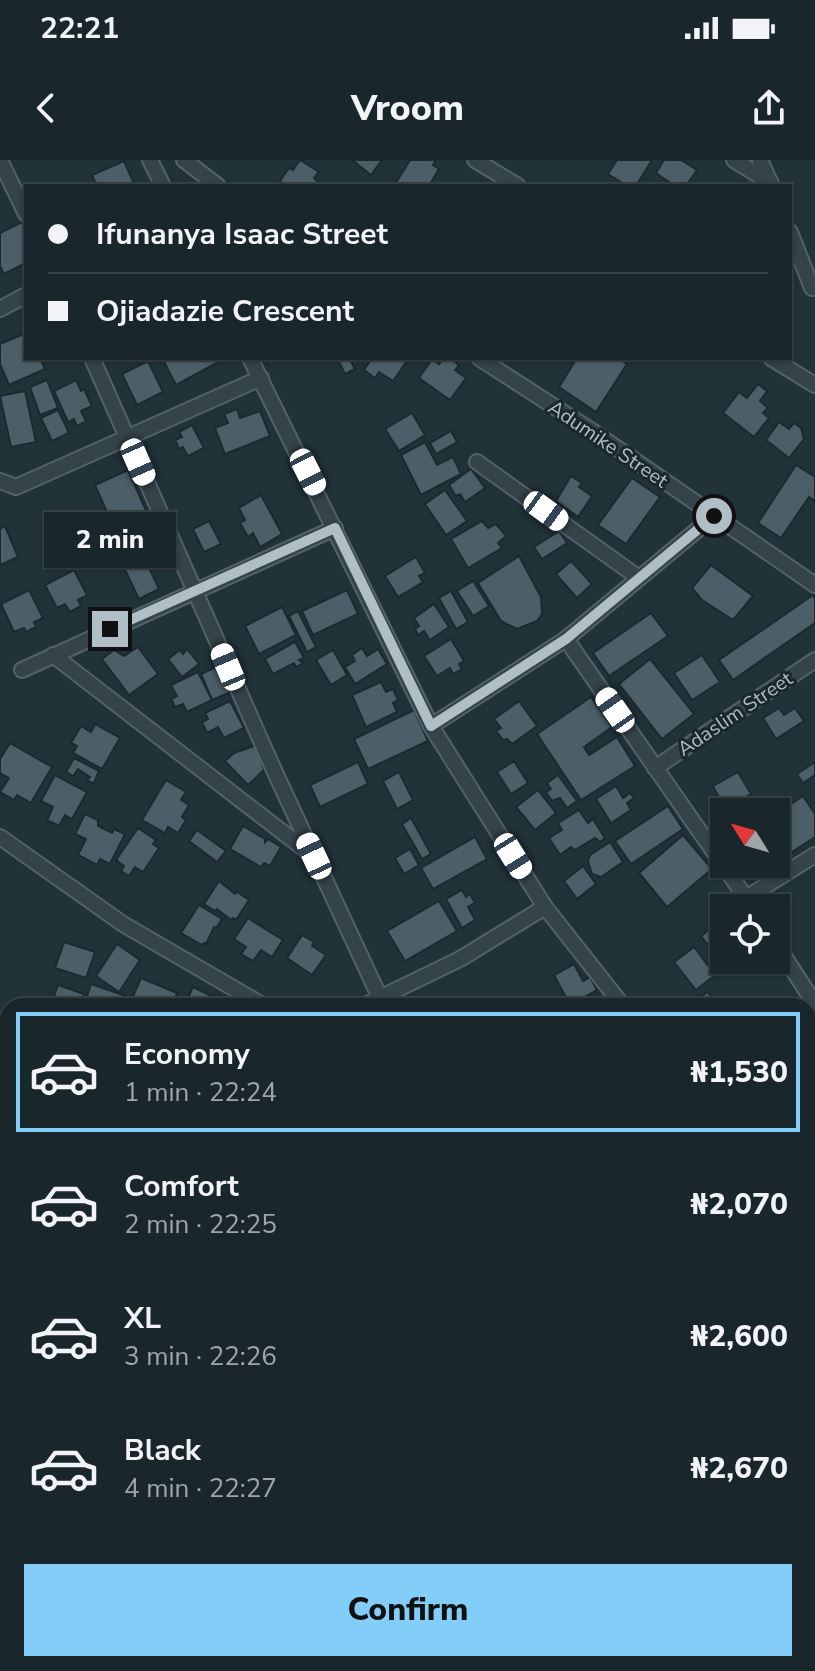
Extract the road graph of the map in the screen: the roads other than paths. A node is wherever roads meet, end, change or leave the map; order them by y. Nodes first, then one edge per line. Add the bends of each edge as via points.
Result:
1 (0, 160) edge
2 (150, 160) edge
3 (184, 160) edge
4 (475, 160) edge
5 (734, 160) edge
6 (760, 160) edge
7 (162, 184) edge
8 (215, 184) edge
9 (515, 184) edge
10 (770, 184) edge
11 (771, 184) edge
12 (24, 210) edge
13 (792, 237) edge
14 (812, 288) dead end
15 (24, 296) edge
16 (0, 309) edge
17 (93, 360) edge
18 (251, 360) edge
19 (482, 360) edge
20 (774, 360) edge
21 (261, 378) junction
22 (815, 385) edge
23 (127, 436) junction
24 (477, 462) dead end
25 (2, 483) edge
26 (714, 516) junction
27 (335, 528) junction
28 (639, 578) junction
29 (815, 585) edge
30 (195, 590) junction
31 (566, 639) junction
32 (53, 655) junction
33 (815, 660) edge
34 (22, 670) dead end
35 (431, 726) junction
36 (655, 768) junction
37 (0, 837) edge
38 (815, 855) edge
39 (314, 856) junction
40 (744, 894) edge
41 (762, 894) edge
42 (545, 907) junction
43 (790, 966) edge
44 (250, 998) edge
45 (380, 998) joint
46 (617, 998) edge
47 (811, 998) edge

1 - 12 street
2 - 7 street
3 - 8 street
4 - 9 street
5 - 10 street
6 - 11 street
13 - 14 street
15 - 16 street
17 - 23 street
18 - 21 street
19 - 26 street, Adumike Street
20 - 22 street
21 - 23 street
21 - 27 street
23 - 25 street via 16,487
23 - 30 street
24 - 28 street
26 - 28 street
26 - 29 street, Adumike Street
27 - 30 street
27 - 35 street
28 - 31 street
30 - 32 street
30 - 39 street
31 - 35 street
31 - 36 street
32 - 34 street
32 - 39 street
33 - 36 street, Adaslim Street
35 - 42 street
36 - 40 street
37 - 44 street via 123,924
38 - 41 street
39 - 45 street
42 - 45 street via 460,959
42 - 46 street
43 - 47 street

